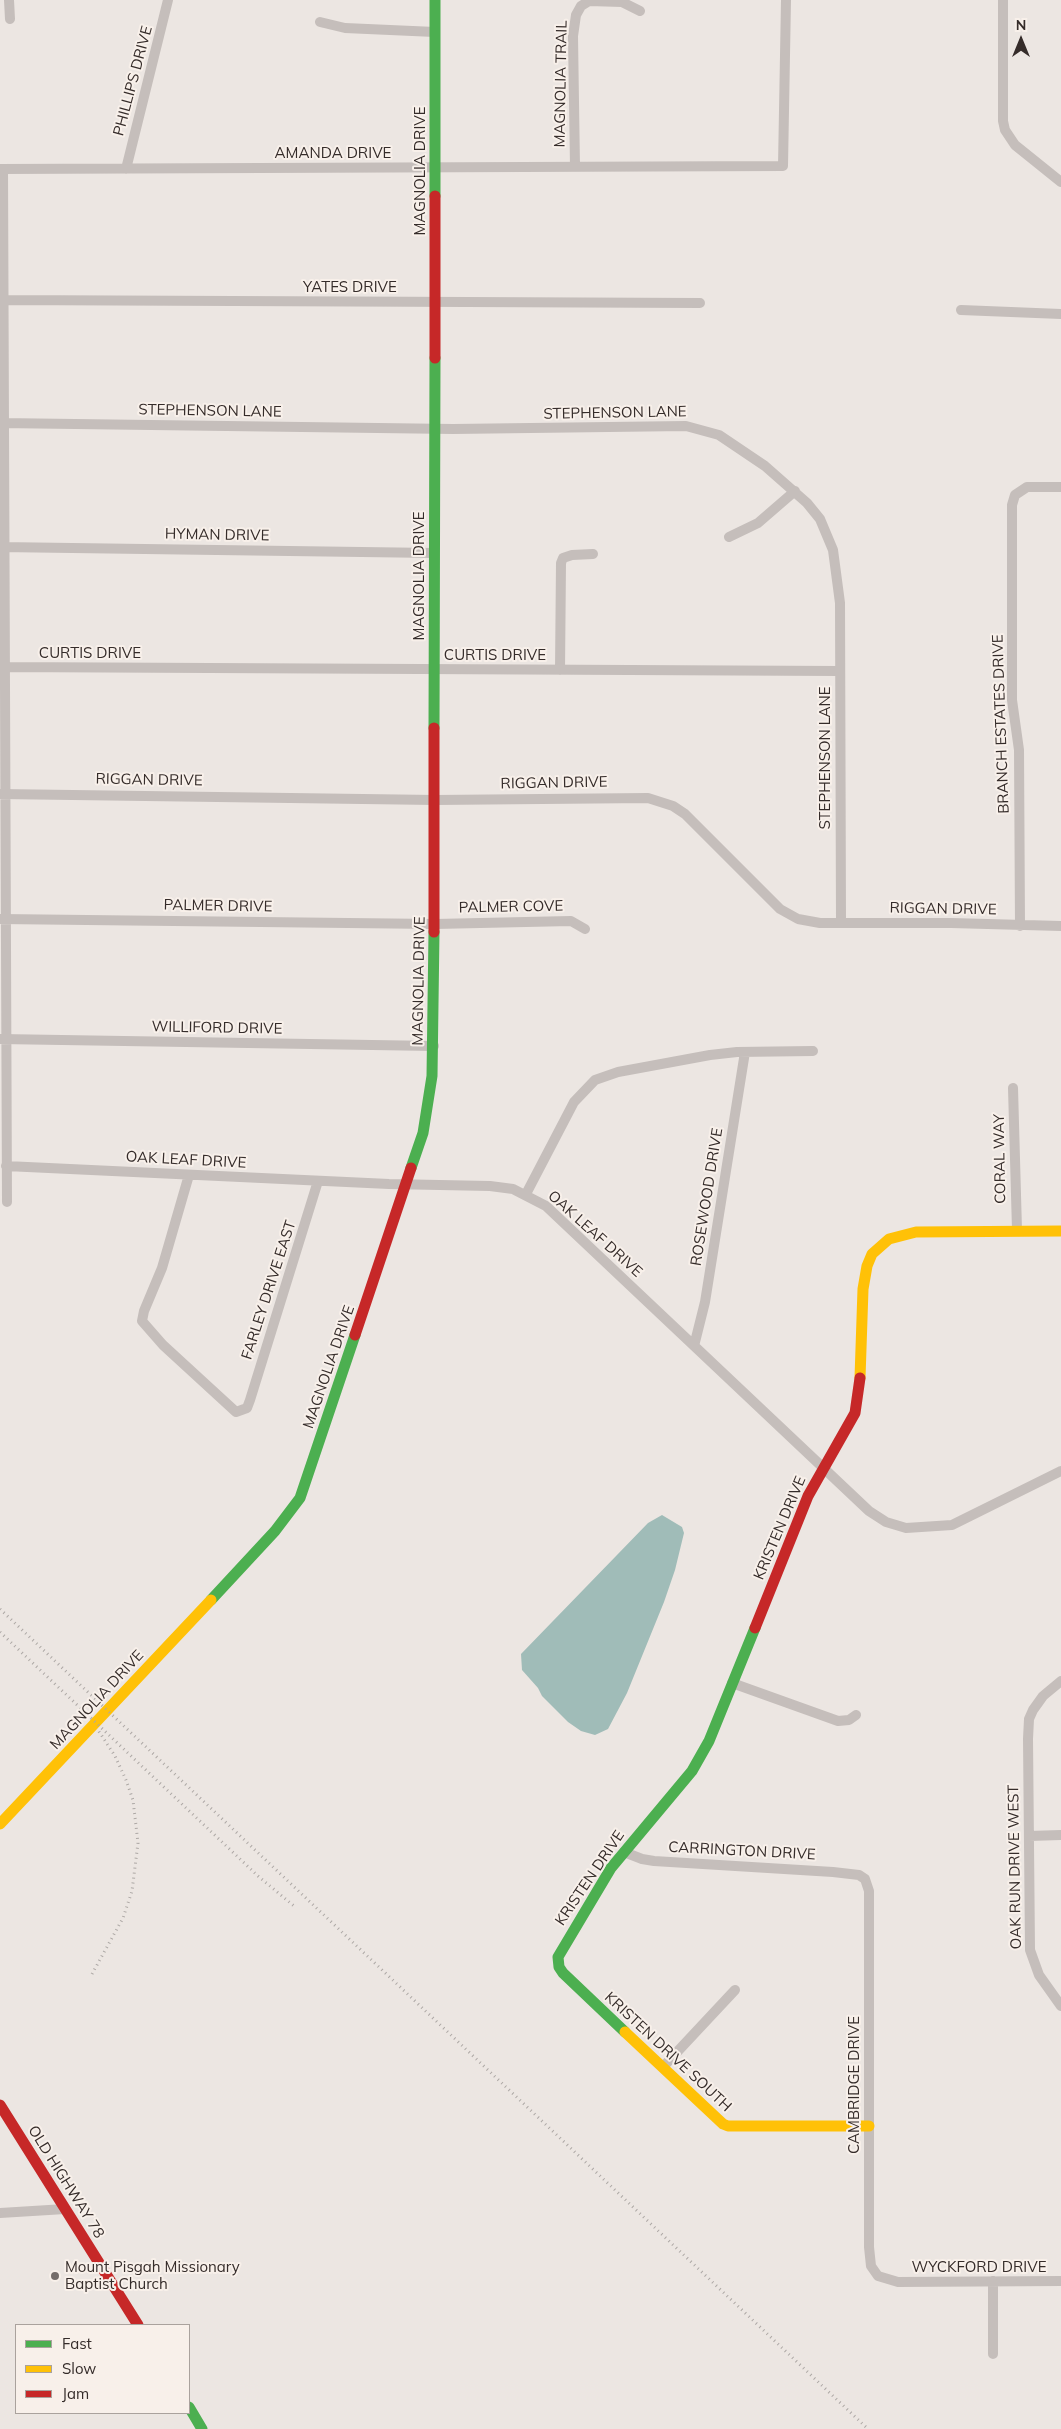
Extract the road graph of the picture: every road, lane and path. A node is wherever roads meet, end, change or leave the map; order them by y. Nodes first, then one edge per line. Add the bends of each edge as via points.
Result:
1 (9, 0) edge
2 (168, 0) edge
3 (435, 0) edge
4 (786, 0) edge
5 (1003, 0) edge
6 (640, 11) dead end
7 (10, 19) dead end
8 (320, 22) dead end
9 (435, 32) junction
10 (435, 167) junction
11 (576, 167) junction
12 (1, 169) edge
13 (126, 169) junction
14 (1061, 182) edge
15 (2, 300) edge
16 (435, 302) junction
17 (700, 303) dead end
18 (961, 310) dead end
19 (1061, 314) edge
20 (2, 423) edge
21 (434, 429) junction
22 (1061, 487) edge
23 (795, 491) junction
24 (729, 537) dead end
25 (2, 546) edge
26 (434, 552) junction
27 (593, 554) dead end
28 (2, 667) edge
29 (434, 669) junction
30 (560, 670) junction
31 (839, 671) junction
32 (2, 794) edge
33 (435, 800) junction
34 (3, 919) edge
35 (841, 923) junction
36 (435, 924) junction
37 (1020, 926) junction
38 (1061, 926) edge
39 (585, 929) dead end
40 (3, 1039) edge
41 (434, 1046) junction
42 (813, 1051) dead end
43 (745, 1052) junction
44 (1013, 1088) dead end
45 (6, 1166) junction
46 (189, 1175) junction
47 (318, 1181) junction
48 (3, 1182) edge
49 (406, 1184) junction
50 (526, 1194) junction
51 (6, 1202) dead end
52 (1017, 1230) junction
53 (1061, 1231) edge
54 (694, 1346) junction
55 (823, 1468) junction
56 (1061, 1470) edge
57 (1061, 1681) edge
58 (732, 1683) junction
59 (856, 1715) dead end
60 (0, 1824) edge
61 (1061, 1835) edge
62 (1029, 1836) junction
63 (624, 1852) junction
64 (859, 1875) joint
65 (557, 1960) joint
66 (735, 1990) dead end
67 (1061, 2006) edge
68 (662, 2067) junction
69 (0, 2104) edge
70 (869, 2126) junction
71 (64, 2208) junction
72 (0, 2213) edge
73 (1061, 2281) edge
74 (898, 2282) joint
75 (993, 2282) junction
76 (137, 2324) edge
77 (992, 2354) dead end
78 (190, 2409) edge
79 (202, 2429) edge

1 - 7 street
2 - 13 street, PHILLIPS DRIVE
3 - 9 street, MAGNOLIA DRIVE
4 - 11 street, AMANDA DRIVE via 783,166
5 - 14 street via 1005,130 1015,145
6 - 11 street, MAGNOLIA TRAIL via 622,2 589,1 576,15 573,36
8 - 9 street via 345,28
9 - 10 street, MAGNOLIA DRIVE
10 - 11 street, AMANDA DRIVE
10 - 13 street, AMANDA DRIVE
10 - 16 street, MAGNOLIA DRIVE
12 - 13 street, AMANDA DRIVE
12 - 15 street
15 - 16 street, YATES DRIVE
15 - 20 street
16 - 17 street, YATES DRIVE
16 - 21 street, MAGNOLIA DRIVE
18 - 19 street
20 - 21 street, STEPHENSON LANE
20 - 25 street
21 - 23 street, STEPHENSON LANE via 694,427 719,435
21 - 26 street, MAGNOLIA DRIVE
22 - 37 street, BRANCH ESTATES DRIVE via 1027,487 1014,498 1011,513 1012,713 1019,750
23 - 24 street via 758,523
23 - 31 street, STEPHENSON LANE via 820,519 834,550 840,603
25 - 26 street, HYMAN DRIVE
25 - 28 street
26 - 29 street, MAGNOLIA DRIVE
27 - 30 street via 572,555 561,562
28 - 29 street, CURTIS DRIVE
28 - 32 street
29 - 30 street, CURTIS DRIVE
29 - 33 street, MAGNOLIA DRIVE
30 - 31 street, CURTIS DRIVE
31 - 35 street, STEPHENSON LANE
32 - 33 street, RIGGAN DRIVE
32 - 34 street
33 - 35 street, RIGGAN DRIVE via 637,797 658,800 685,814 786,913 808,921
33 - 36 street, MAGNOLIA DRIVE
34 - 36 street, PALMER DRIVE
34 - 40 street
35 - 37 street, RIGGAN DRIVE
36 - 39 street, PALMER COVE via 571,921
36 - 41 street, MAGNOLIA DRIVE
37 - 38 street, RIGGAN DRIVE
40 - 41 street, WILLIFORD DRIVE
40 - 45 street
41 - 49 street, MAGNOLIA DRIVE via 426,1117
42 - 43 street
43 - 50 street via 649,1066 596,1080 574,1102
43 - 54 street, ROSEWOOD DRIVE via 705,1302
44 - 52 street, CORAL WAY
45 - 46 street, OAK LEAF DRIVE
45 - 48 street
46 - 47 street, OAK LEAF DRIVE
46 - 47 street, FARLEY DRIVE EAST via 162,1268 144,1311 144,1325 236,1412 247,1408
47 - 49 street, OAK LEAF DRIVE
48 - 51 street
49 - 50 street, OAK LEAF DRIVE via 504,1187
49 - 60 street, MAGNOLIA DRIVE via 300,1498 274,1531
50 - 54 street, OAK LEAF DRIVE via 546,1206
52 - 53 street, KRISTEN DRIVE
52 - 55 street, KRISTEN DRIVE via 906,1234 889,1239 872,1254 863,1289 857,1406 844,1437
54 - 55 street, OAK LEAF DRIVE
55 - 56 street, OAK LEAF DRIVE via 877,1517 896,1527 906,1528 929,1528 962,1521
55 - 58 street, KRISTEN DRIVE via 808,1496
57 - 62 street, OAK RUN DRIVE WEST via 1036,1704 1029,1718
58 - 59 street via 838,1721 849,1720
58 - 63 street, KRISTEN DRIVE via 700,1759
61 - 62 street
62 - 67 street, OAK RUN DRIVE WEST via 1030,1950 1039,1975
63 - 64 street, CARRINGTON DRIVE via 654,1861
63 - 65 street, KRISTEN DRIVE via 593,1896
64 - 70 street, CAMBRIDGE DRIVE via 866,1881 869,1891
65 - 68 street, KRISTEN DRIVE SOUTH via 563,1973
66 - 68 street
68 - 70 street, KRISTEN DRIVE SOUTH via 728,2126
69 - 71 street, OLD HIGHWAY 78
70 - 74 street, CAMBRIDGE DRIVE via 869,2257 878,2276
71 - 72 street
71 - 76 street, OLD HIGHWAY 78
73 - 75 street, WYCKFORD DRIVE
74 - 75 street, WYCKFORD DRIVE
75 - 77 street
78 - 79 street

